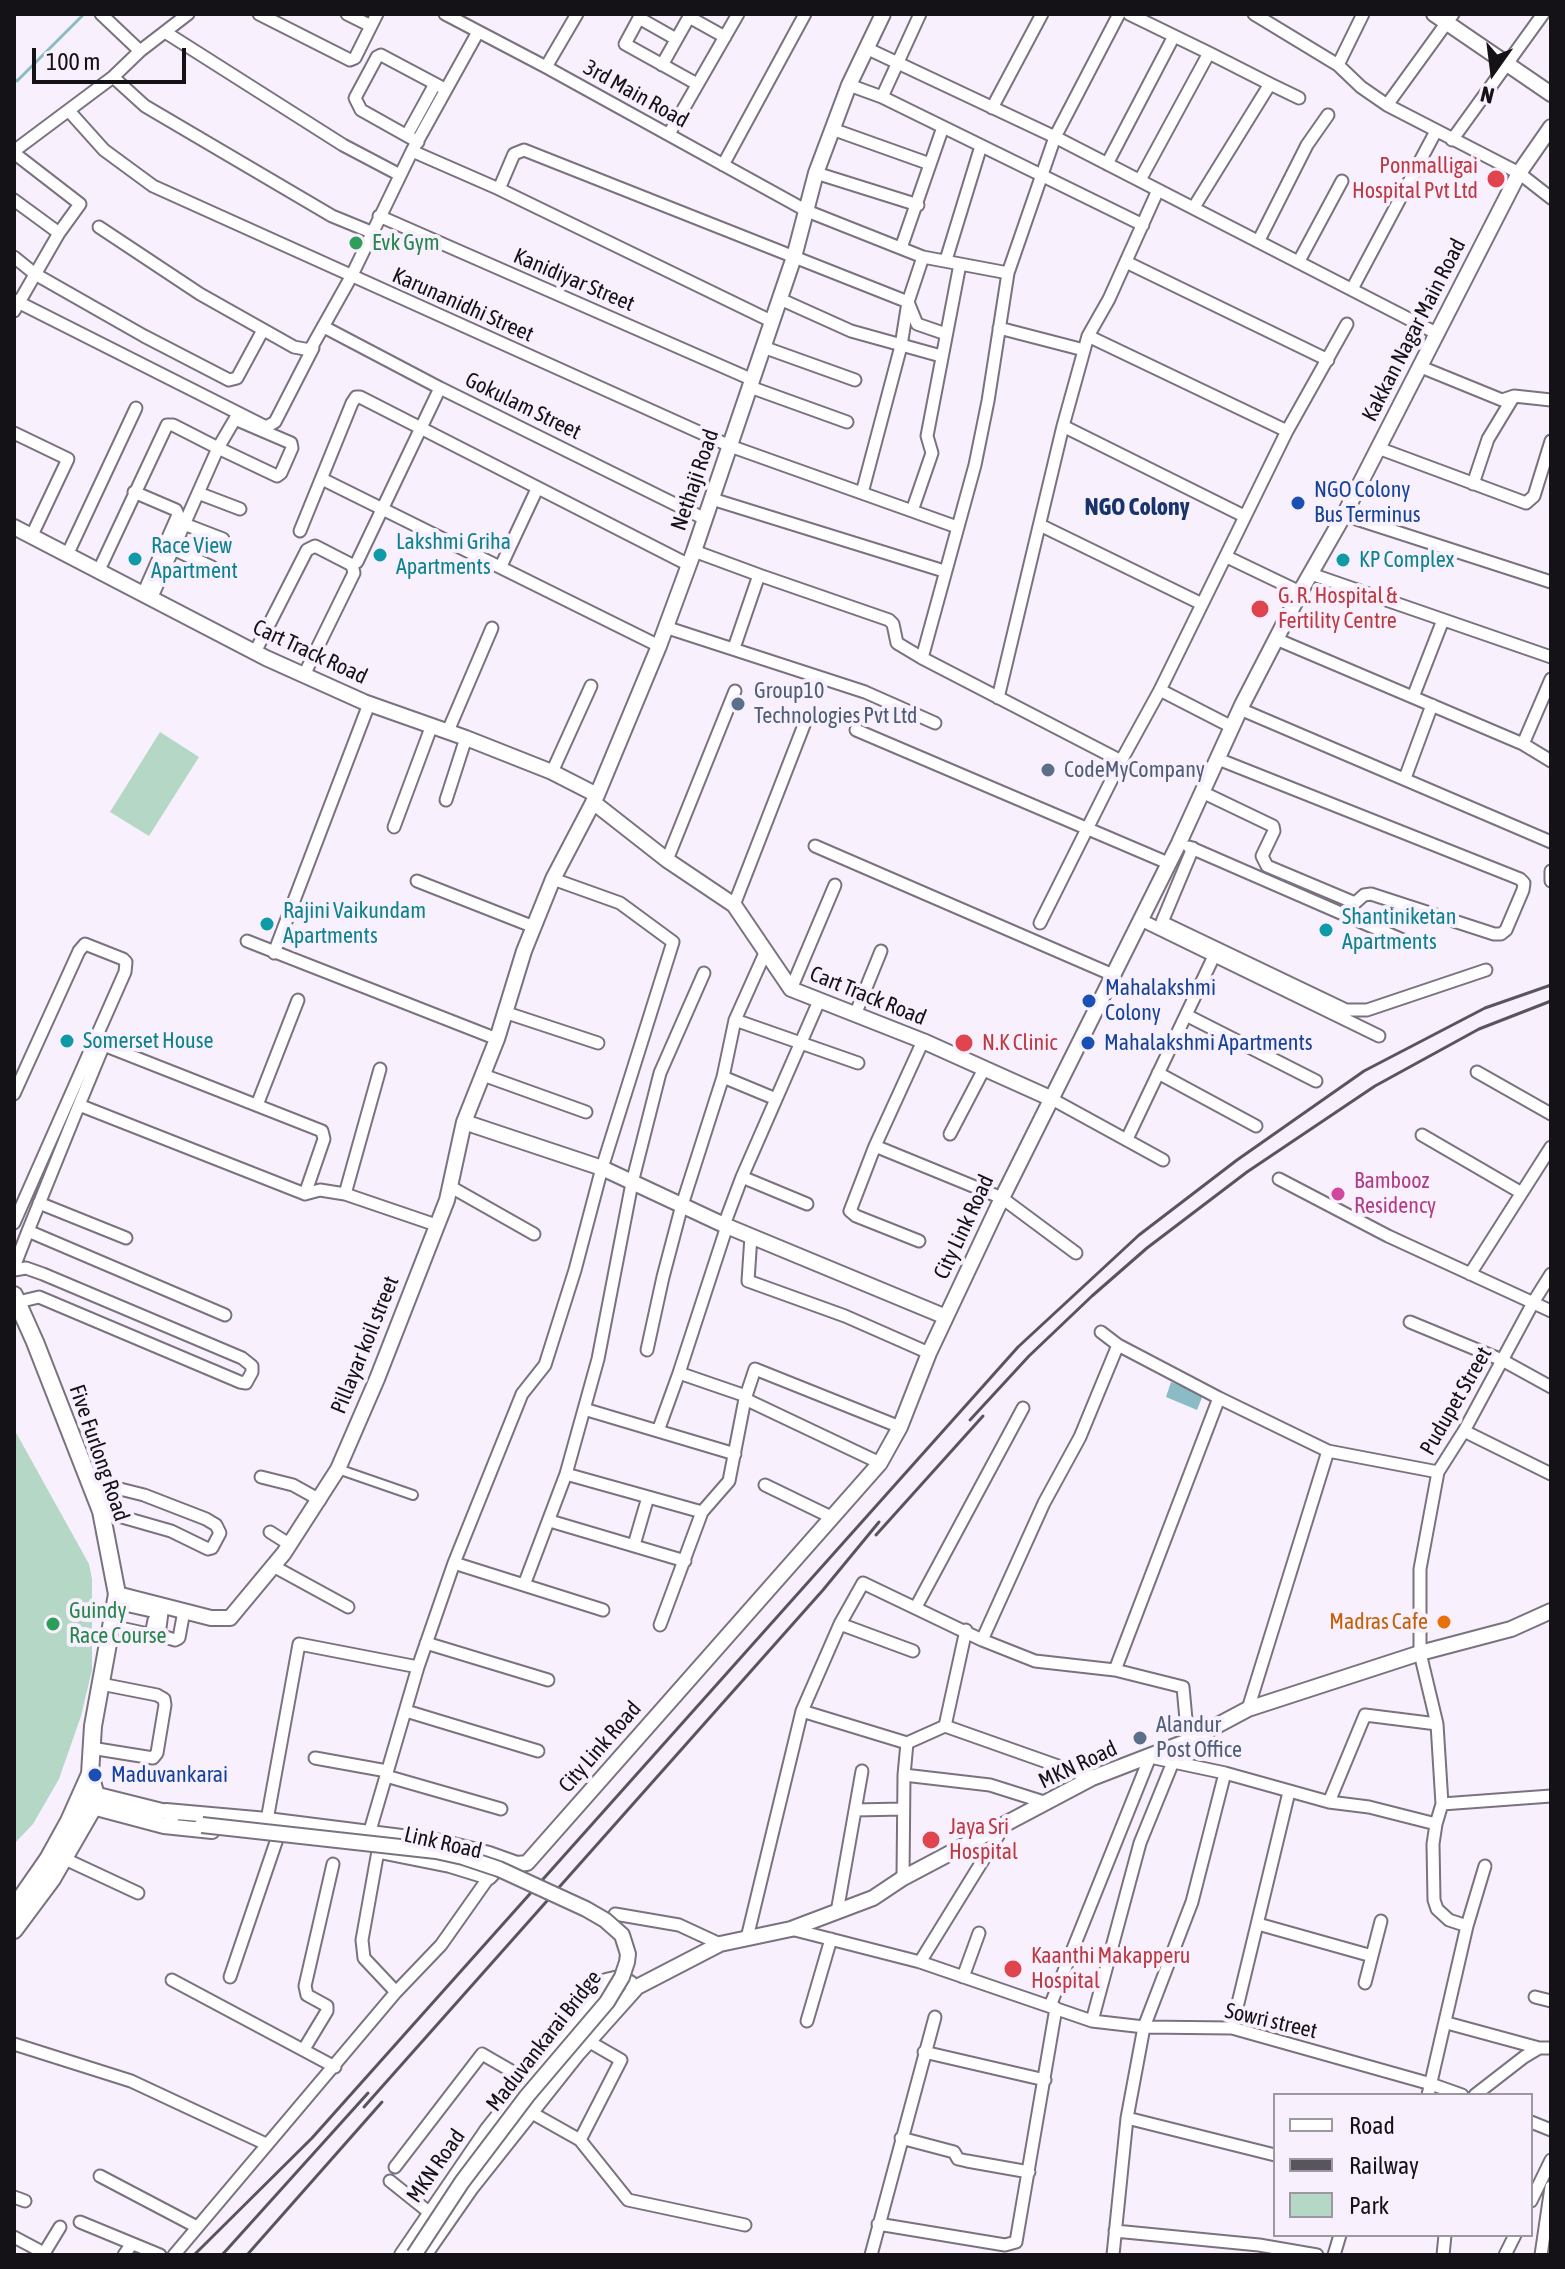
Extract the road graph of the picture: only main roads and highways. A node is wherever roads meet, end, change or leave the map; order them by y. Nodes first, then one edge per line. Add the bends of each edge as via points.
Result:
1 (16, 1298) edge
2 (87, 1799) junction
3 (15, 1907) edge
4 (14, 1930) edge

1 - 2 main road, Five Furlong Road via 101,1511 121,1601 101,1684
2 - 3 main road
2 - 4 main road via 65,1859

